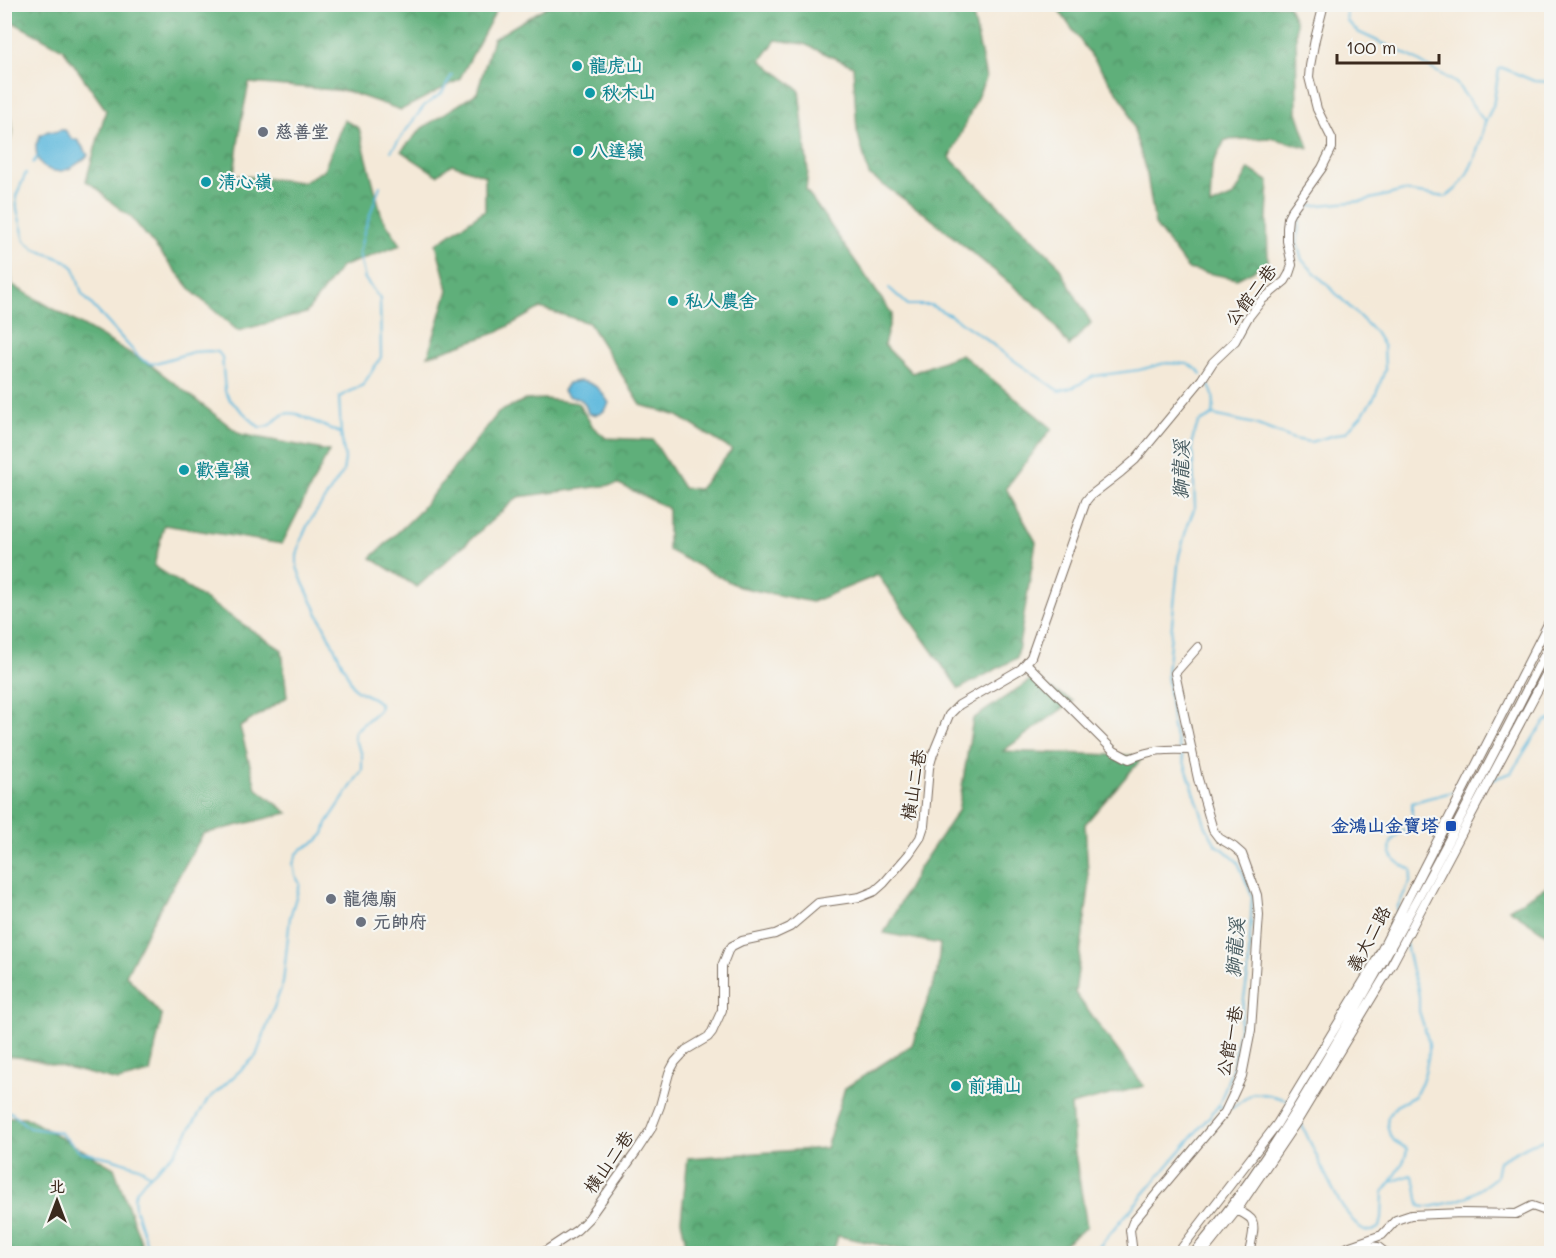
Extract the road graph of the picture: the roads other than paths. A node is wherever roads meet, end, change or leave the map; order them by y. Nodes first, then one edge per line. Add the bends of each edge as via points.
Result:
1 (1324, 4) edge
2 (1551, 616) edge
3 (1551, 640) edge
4 (1198, 647) dead end
5 (1551, 663) edge
6 (1027, 664) junction
7 (1188, 750) junction
8 (1234, 1208) junction
9 (1551, 1213) edge
10 (1350, 1246) junction
11 (541, 1254) edge
12 (1133, 1254) edge
13 (1176, 1254) edge
14 (1193, 1254) edge
15 (1202, 1254) edge
16 (1249, 1254) edge
17 (1335, 1254) edge
18 (1387, 1254) edge

1 - 6 street, 公館二巷 via 1310,77 1332,148 1288,218 1292,265 1289,274 1262,300 1235,341 1135,460 1086,501
2 - 13 street, 義大二路 via 1377,959 1277,1124
3 - 8 street, 義大二路 via 1384,962 1290,1122
4 - 7 street, 公館一巷 via 1175,674
5 - 8 street, 義大二路 via 1392,966 1298,1120
6 - 7 street via 1114,751 1129,759 1150,751
6 - 11 street, 橫山二巷 via 958,705 949,715 929,768 920,838 876,891 818,903 790,927 732,946 722,966 722,1010 712,1032 675,1062 651,1129 589,1218
7 - 12 street, 公館一巷 via 1213,830 1242,854 1257,895 1251,1030 1242,1076 1225,1112 1132,1222
8 - 14 street, 義大二路
8 - 15 street, 義大二路
8 - 16 street via 1253,1221
9 - 10 street via 1532,1206 1516,1214 1411,1215 1396,1220 1382,1235
10 - 17 street
10 - 18 street via 1378,1247

